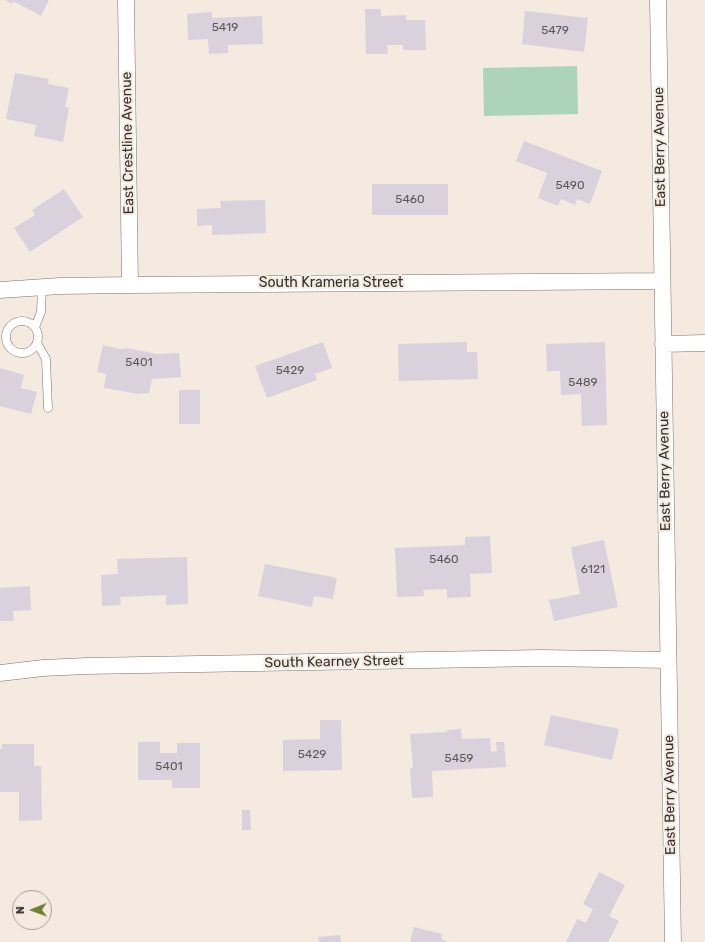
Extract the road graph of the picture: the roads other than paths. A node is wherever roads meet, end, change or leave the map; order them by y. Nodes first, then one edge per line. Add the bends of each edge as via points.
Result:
1 (126, 0) edge
2 (658, 0) edge
3 (662, 281) junction
4 (130, 285) junction
5 (42, 287) junction
6 (0, 290) edge
7 (35, 327) junction
8 (37, 343) junction
9 (705, 343) edge
10 (663, 344) junction
11 (48, 408) dead end
12 (668, 660) junction
13 (0, 673) edge
14 (673, 942) edge

1 - 4 street, East Crestline Avenue
2 - 3 street, East Berry Avenue
3 - 4 street, South Krameria Street
3 - 10 street, East Berry Avenue
4 - 5 street, South Krameria Street
5 - 6 street, South Krameria Street
5 - 7 lane via 42,312
7 - 8 lane
7 - 8 lane via 26,322 16,322 8,328 5,338 9,348 24,354 30,352
8 - 11 lane via 46,359
9 - 10 street
10 - 12 street, East Berry Avenue
12 - 13 street, South Kearney Street via 541,658 86,666
12 - 14 street, East Berry Avenue

